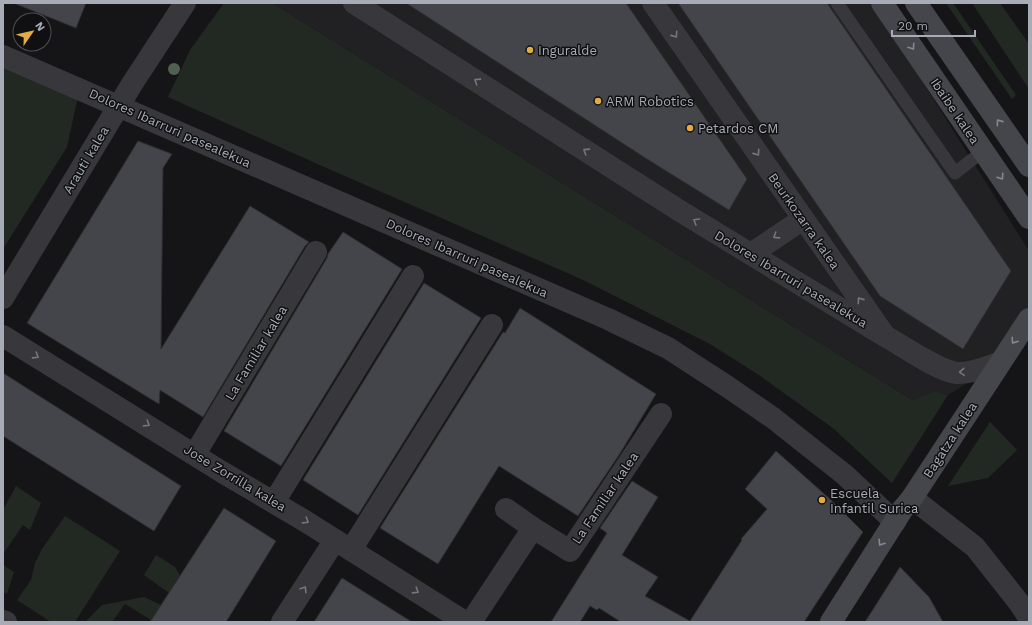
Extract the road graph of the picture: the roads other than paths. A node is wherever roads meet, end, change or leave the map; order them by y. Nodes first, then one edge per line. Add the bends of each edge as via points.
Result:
1 (185, 3) edge
2 (354, 3) edge
3 (653, 3) edge
4 (837, 3) edge
5 (882, 3) edge
6 (916, 3) edge
7 (3, 56) edge
8 (119, 106) junction
9 (983, 151) junction
10 (1029, 166) edge
11 (1028, 217) edge
12 (803, 219) junction
13 (316, 252) dead end
14 (751, 254) junction
15 (413, 276) dead end
16 (3, 297) edge
17 (1029, 319) edge
18 (492, 325) dead end
19 (3, 336) edge
20 (885, 336) junction
21 (1000, 363) junction
22 (661, 414) dead end
23 (195, 454) junction
24 (912, 498) junction
25 (274, 502) junction
26 (506, 509) dead end
27 (895, 522) junction
28 (533, 528) junction
29 (343, 545) junction
30 (1029, 618) edge
31 (3, 621) edge
32 (6, 622) edge
33 (282, 622) edge
34 (465, 622) edge
35 (471, 622) edge
36 (831, 622) edge

1 - 8 street, Arauti kalea
14 -> 2 street, Dolores Ibarruri pasealekua
3 -> 12 street, Beurkozarra kalea
4 - 9 lane via 955,173
5 -> 9 main road, Ibaibe kalea
10 -> 6 main road
7 - 8 street, Dolores Ibarruri pasealekua
8 - 16 street, Arauti kalea
8 - 27 street, Dolores Ibarruri pasealekua via 608,319 668,348 773,418 845,475
9 -> 11 main road, Ibaibe kalea
12 -> 14 street
20 -> 12 street, Beurkozarra kalea
13 - 23 street, La Familiar kalea
14 - 20 street, Dolores Ibarruri pasealekua
15 - 25 street
17 -> 21 main road, Bagatza kalea
18 - 29 street
19 -> 23 street, Jose Zorrilla kalea
21 -> 20 street, Beurkozarra kalea via 958,373 943,369
21 - 24 main road, Bagatza kalea
22 - 28 street, La Familiar kalea via 570,551
23 - 25 street, Jose Zorrilla kalea
24 - 27 main road, Bagatza kalea
24 - 30 street via 975,547
25 -> 29 street, Jose Zorrilla kalea
26 - 28 street
27 -> 36 main road, Bagatza kalea
28 - 35 street
33 -> 29 street
29 -> 34 street, Jose Zorrilla kalea
31 - 32 street

